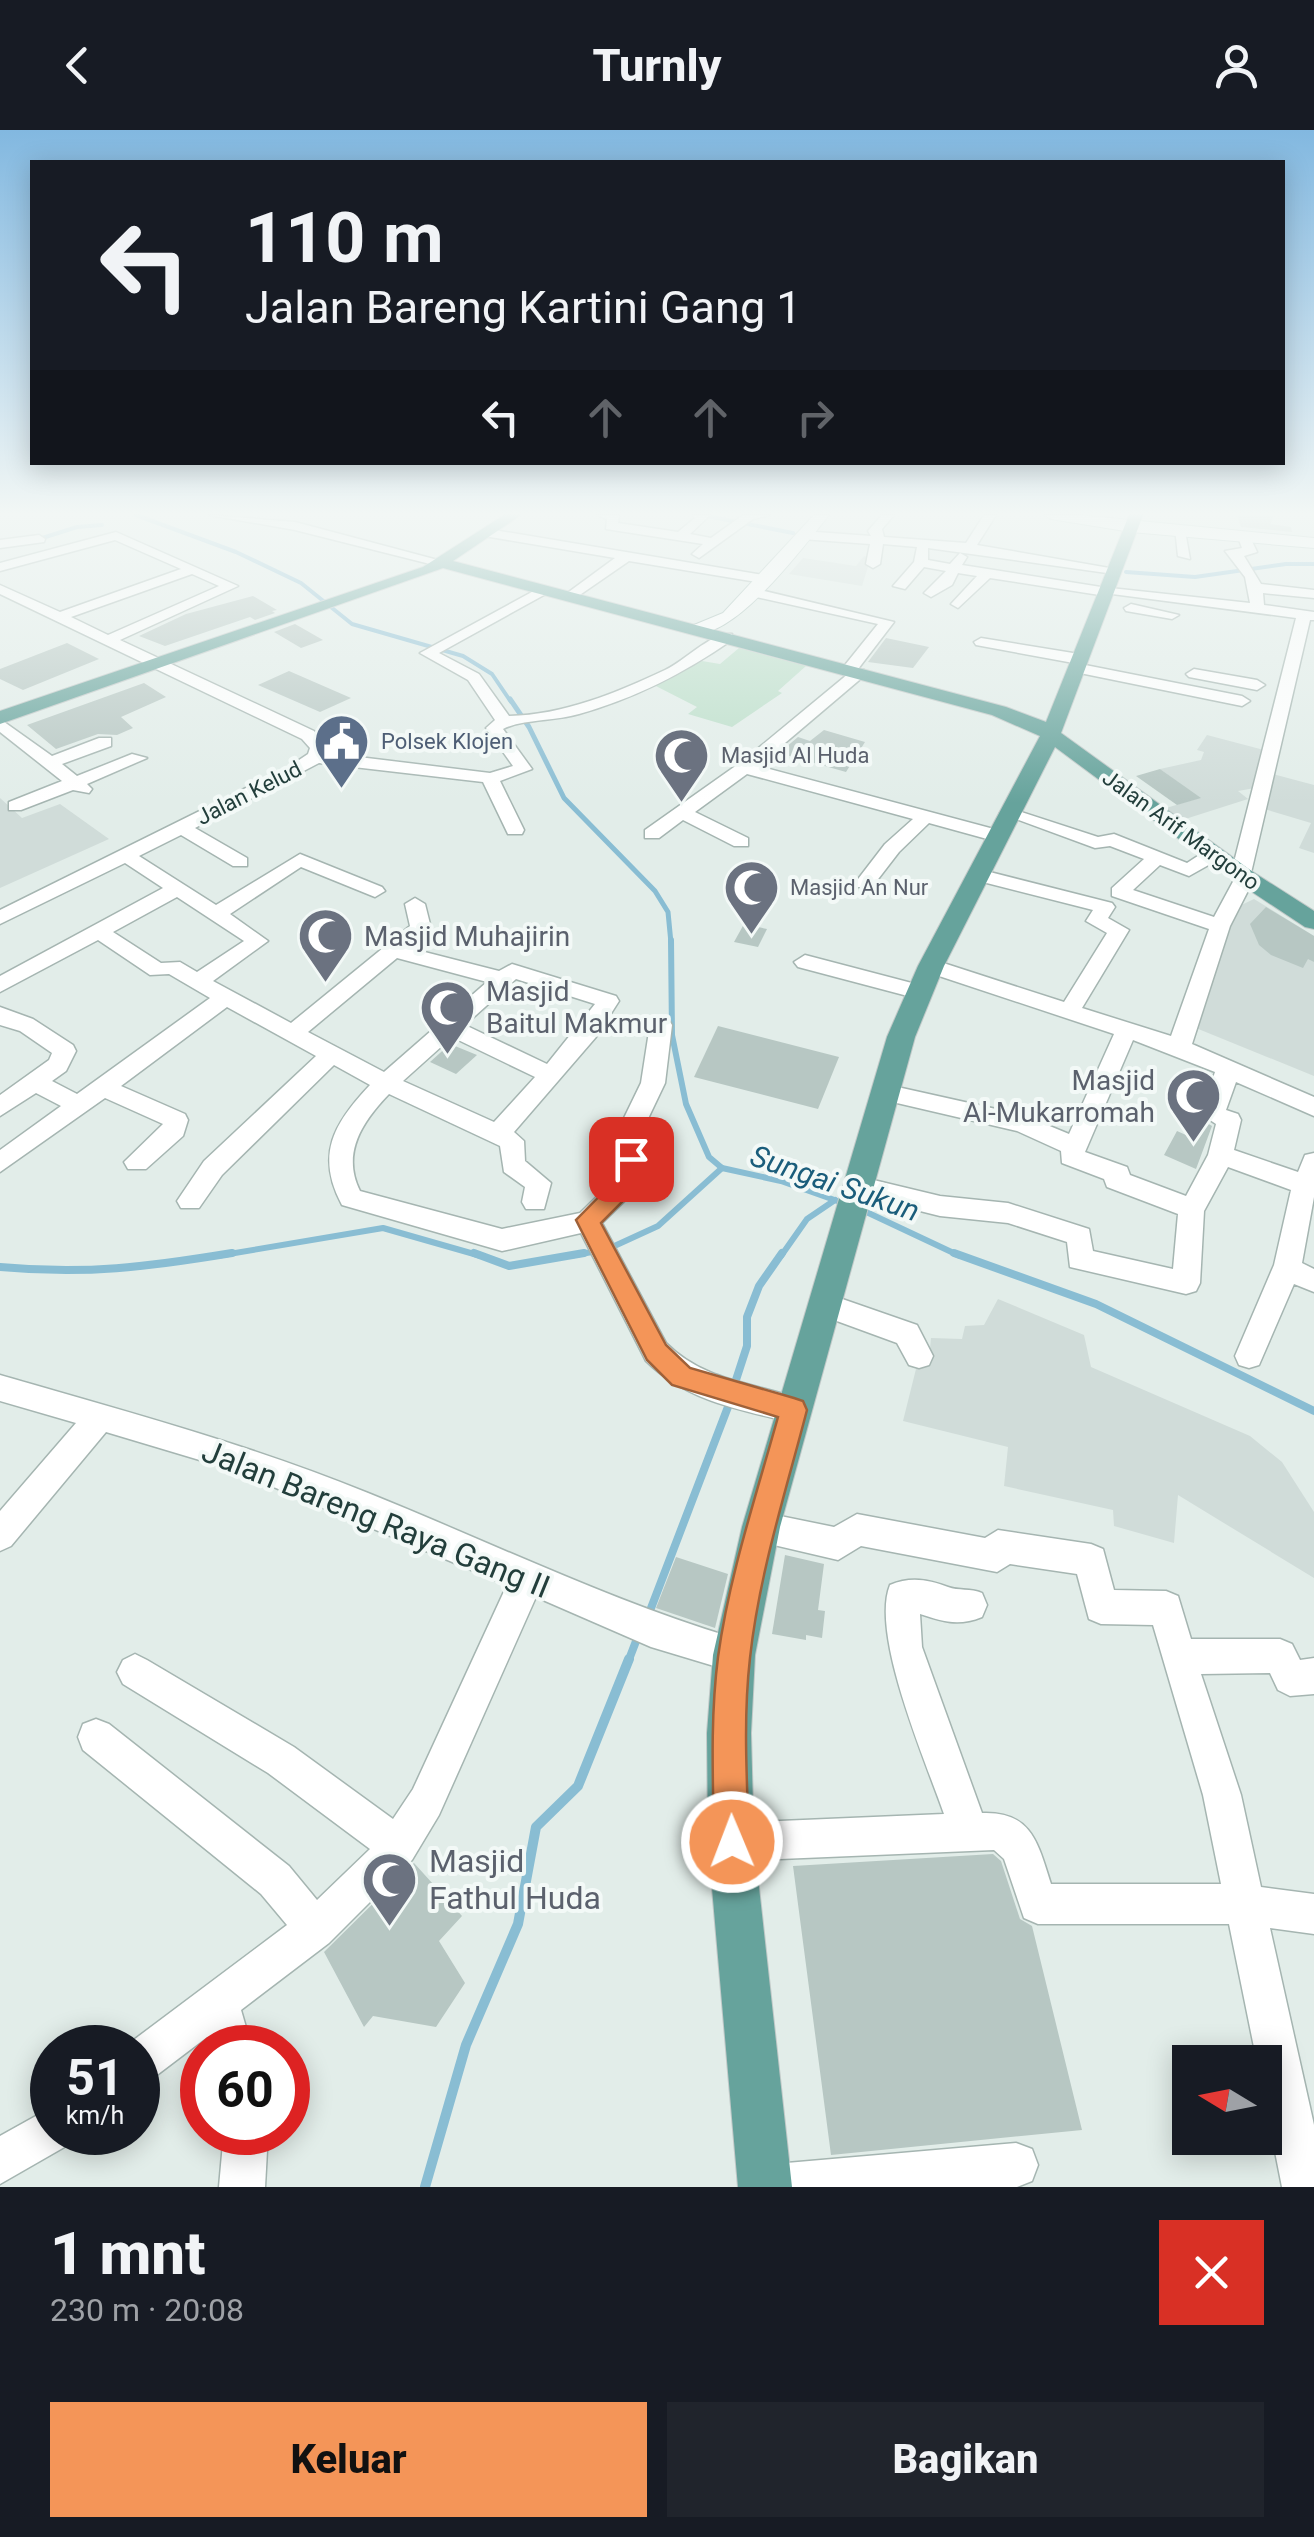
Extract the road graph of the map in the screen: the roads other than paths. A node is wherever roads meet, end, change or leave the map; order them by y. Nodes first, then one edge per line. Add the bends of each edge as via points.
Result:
1 (45, 611) edge
2 (78, 611) edge
3 (176, 611) edge
4 (318, 611) edge
5 (505, 611) edge
6 (627, 611) edge
7 (740, 611) edge
8 (848, 611) edge
9 (1098, 611) edge
10 (1159, 611) edge
11 (1276, 611) edge
12 (1172, 615) dead end
13 (1309, 616) edge
14 (59, 618) junction
15 (728, 627) junction
16 (108, 640) junction
17 (981, 642) dead end
18 (1078, 660) junction
19 (160, 664) junction
20 (854, 672) junction
21 (1192, 682) junction
22 (1257, 685) dead end
23 (1242, 702) dead end
24 (0, 721) edge
25 (517, 721) junction
26 (1055, 723) junction
27 (112, 746) dead end
28 (316, 757) junction
29 (138, 758) dead end
30 (748, 766) junction
31 (68, 778) junction
32 (490, 778) junction
33 (9, 800) dead end
34 (683, 813) junction
35 (924, 816) junction
36 (1004, 825) junction
37 (182, 828) junction
38 (515, 830) dead end
39 (652, 834) dead end
40 (741, 842) dead end
41 (1214, 854) junction
42 (127, 856) junction
43 (1157, 857) junction
44 (240, 862) dead end
45 (978, 874) junction
46 (1243, 876) junction
47 (865, 884) dead end
48 (177, 889) junction
49 (375, 891) dead end
50 (415, 904) dead end
51 (216, 914) junction
52 (0, 918) edge
53 (1314, 922) edge
54 (1220, 926) junction
55 (99, 932) junction
56 (395, 951) junction
57 (806, 962) dead end
58 (931, 966) junction
59 (502, 979) junction
60 (197, 982) junction
61 (0, 986) edge
62 (919, 992) junction
63 (226, 997) junction
64 (1070, 1010) junction
65 (4, 1022) edge
66 (661, 1025) dead end
67 (450, 1028) junction
68 (1127, 1030) junction
69 (294, 1032) junction
70 (1179, 1047) junction
71 (332, 1054) junction
72 (1228, 1069) junction
73 (550, 1075) junction
74 (34, 1082) junction
75 (386, 1083) junction
76 (103, 1088) junction
77 (884, 1092) junction
78 (80, 1106) junction
79 (0, 1107) edge
80 (1314, 1107) edge
81 (498, 1134) junction
82 (1075, 1147) junction
83 (1220, 1155) junction
84 (137, 1162) dead end
85 (0, 1163) edge
86 (1310, 1174) edge
87 (860, 1189) junction
88 (190, 1201) dead end
89 (535, 1202) dead end
90 (1191, 1209) junction
91 (599, 1240) junction
92 (1287, 1268) junction
93 (1314, 1281) edge
94 (827, 1301) junction
95 (920, 1356) dead end
96 (1249, 1356) dead end
97 (0, 1388) edge
98 (794, 1410) junction
99 (99, 1419) junction
100 (762, 1526) junction
101 (0, 1534) edge
102 (527, 1578) junction
103 (970, 1605) dead end
104 (734, 1656) junction
105 (1178, 1657) junction
106 (135, 1672) dead end
107 (1314, 1676) edge
108 (96, 1737) dead end
109 (980, 1831) junction
110 (732, 1842) junction
111 (398, 1846) junction
112 (1243, 1904) junction
113 (1314, 1914) edge
114 (315, 1929) junction
115 (219, 2005) junction
116 (225, 2025) edge
117 (160, 2047) edge
118 (30, 2143) edge
119 (244, 2155) edge
120 (0, 2162) edge
121 (1016, 2165) dead end
122 (242, 2187) edge
123 (764, 2187) edge
124 (775, 2187) edge
125 (1305, 2187) edge

1 - 14 street, Jalan Kelud
2 - 14 street
3 - 16 street
4 - 19 main road
5 - 25 street via 432,649 474,677
6 - 15 main road via 700,629
7 - 15 main road
8 - 20 street via 887,622
9 - 18 main road
10 - 12 street
11 - 13 street
13 - 46 street
14 - 16 street, Jalan Kelud
15 - 20 main road
15 - 25 street via 672,672
16 - 19 street, Jalan Kelud
17 - 18 street
18 - 21 street
18 - 26 main road
19 - 24 main road
19 - 28 street, Jalan Kelud via 308,735 318,744
20 - 26 main road
20 - 30 street
21 - 22 street
21 - 23 street
24 - 31 street
25 - 32 street via 494,728 522,769
26 - 36 main road
26 - 41 main road, Jalan Arif Margono
27 - 31 street
28 - 32 street
28 - 37 street, Jalan Kelud
29 - 31 street
30 - 34 street
30 - 35 street
31 - 33 street
32 - 38 street
34 - 39 street
34 - 40 street
35 - 36 street
35 - 47 street
36 - 43 street via 1102,844 1107,838
36 - 45 main road
37 - 42 street, Jalan Kelud
37 - 44 street
41 - 43 street via 1189,870
41 - 46 main road, Jalan Arif Margono
42 - 48 street
42 - 52 street, Jalan Kelud
43 - 54 street via 1119,892
45 - 58 main road
45 - 64 street via 1105,907 1096,921 1119,930
46 - 53 main road, Jalan Arif Margono
46 - 54 street
48 - 51 street
48 - 55 street
49 - 51 street via 300,860
50 - 56 street via 421,928
51 - 60 street via 258,940
54 - 70 street
55 - 60 street via 158,970 172,968
55 - 61 street
56 - 59 street
56 - 69 street
57 - 62 street
58 - 62 main road
58 - 64 street
59 - 67 street
59 - 73 street via 512,970 608,1001
60 - 63 street
62 - 77 main road
63 - 69 street
63 - 76 street
64 - 68 street
65 - 74 street via 26,1024 64,1051 58,1065
66 - 91 street via 653,1082 620,1152 634,1163 632,1178
67 - 73 street
67 - 75 street
68 - 70 street
68 - 82 street
69 - 71 street
70 - 72 street
71 - 75 street
71 - 88 street via 212,1168
72 - 80 street
72 - 83 street via 1213,1114 1228,1120
73 - 81 street
74 - 78 street
74 - 79 street
75 - 81 street
75 - 91 street via 345,1132 343,1181 351,1198 507,1241
76 - 78 street
76 - 84 street via 176,1120 174,1130
77 - 82 street via 1022,1124
77 - 87 main road
78 - 85 street
81 - 89 street via 512,1141 513,1165 538,1183
82 - 90 street via 1071,1156
83 - 86 street
83 - 90 street
86 - 92 street
87 - 90 street via 1008,1213 1080,1236 1080,1259 1186,1283
87 - 94 main road
91 - 98 street via 669,1368
92 - 93 street
92 - 96 street
94 - 95 street via 907,1334
94 - 98 main road
97 - 99 street, Jalan Bareng Raya Gang II
98 - 100 main road
99 - 101 street
99 - 102 street, Jalan Bareng Raya Gang II via 234,1456
100 - 104 main road
100 - 105 street via 838,1544 857,1530 997,1556 998,1546 1091,1560 1101,1607 1166,1608
102 - 104 street, Jalan Bareng Raya Gang II
102 - 111 street via 426,1802
103 - 109 street via 902,1597 905,1647
104 - 110 main road
105 - 107 street via 1280,1656 1290,1678
105 - 112 street via 1222,1795
106 - 111 street via 281,1760
108 - 114 street via 275,1880
109 - 110 street
109 - 112 street via 1010,1837 1020,1847 1038,1904
110 - 123 main road
111 - 114 street
112 - 113 street
112 - 125 street
114 - 115 street
115 - 116 street
115 - 117 street
118 - 120 street
119 - 122 street
121 - 124 street

